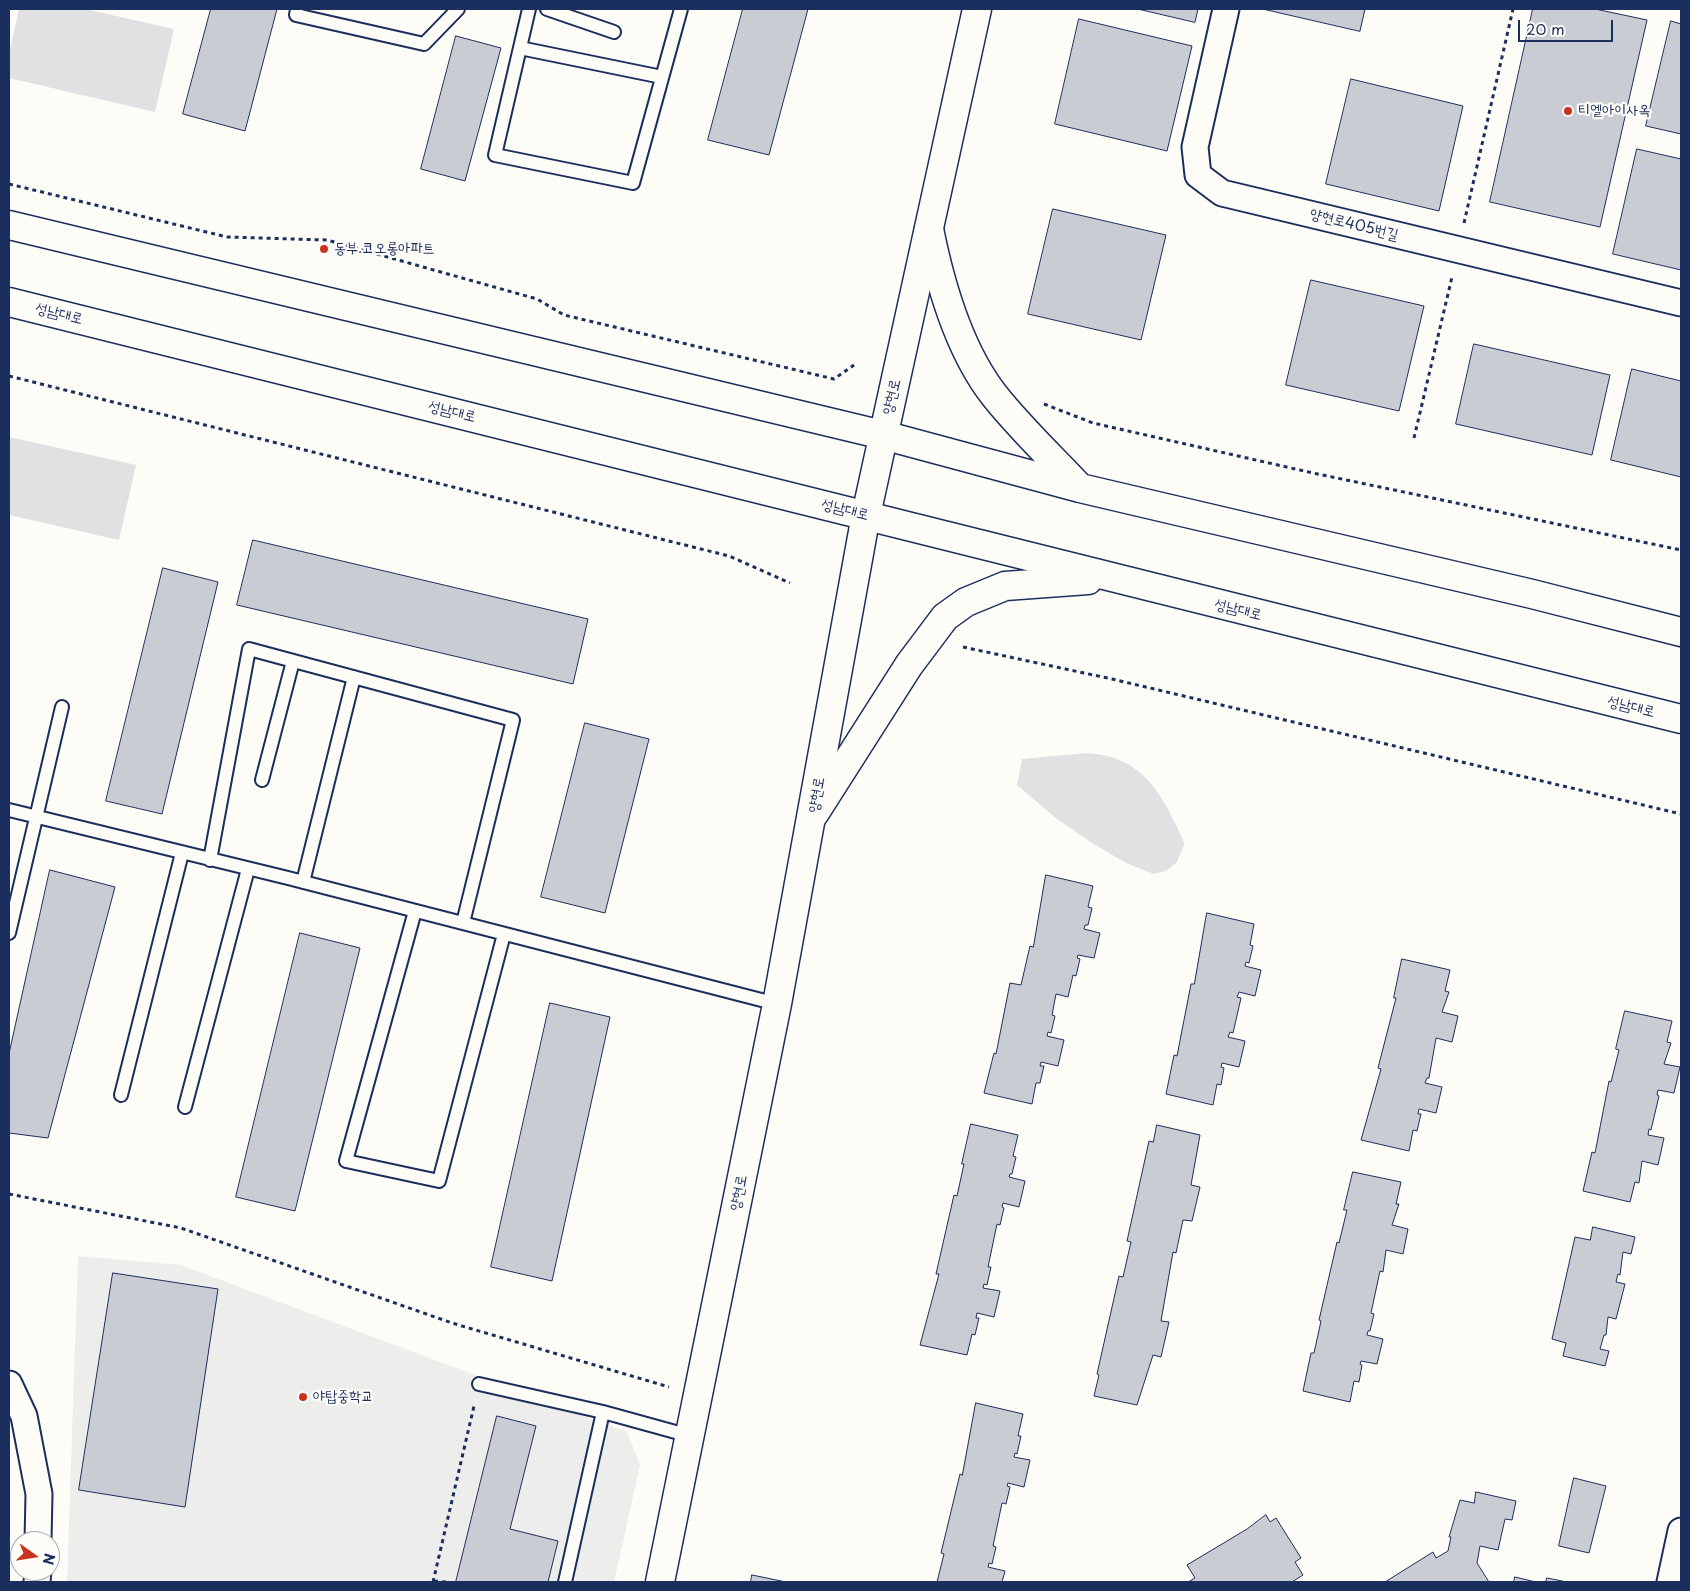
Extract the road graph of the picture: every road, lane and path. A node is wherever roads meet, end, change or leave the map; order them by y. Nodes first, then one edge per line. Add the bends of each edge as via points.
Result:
1 (297, 9) edge
2 (458, 9) edge
3 (529, 9) edge
4 (548, 9) edge
5 (681, 9) edge
6 (977, 9) edge
7 (1226, 9) edge
8 (614, 32) dead end
9 (520, 48) junction
10 (662, 78) junction
11 (9, 184) edge
12 (9, 225) edge
13 (929, 229) junction
14 (9, 302) edge
15 (1681, 303) edge
16 (854, 365) dead end
17 (9, 376) edge
18 (1040, 403) dead end
19 (883, 435) junction
20 (1080, 488) junction
21 (866, 515) junction
22 (1681, 550) edge
23 (1112, 578) junction
24 (790, 583) dead end
25 (1681, 632) edge
26 (963, 646) dead end
27 (293, 660) junction
28 (354, 677) junction
29 (62, 708) dead end
30 (1681, 719) edge
31 (262, 780) dead end
32 (9, 810) edge
33 (814, 814) junction
34 (1681, 814) edge
35 (38, 817) junction
36 (182, 853) junction
37 (210, 860) junction
38 (248, 869) junction
39 (303, 882) junction
40 (415, 911) junction
41 (463, 923) junction
42 (9, 933) edge
43 (504, 934) junction
44 (777, 1004) junction
45 (121, 1095) dead end
46 (185, 1107) dead end
47 (9, 1194) edge
48 (9, 1384) edge
49 (479, 1384) joint
50 (698, 1395) junction
51 (603, 1412) junction
52 (690, 1436) junction
53 (38, 1531) edge
54 (1681, 1531) edge
55 (434, 1582) edge
56 (446, 1582) edge
57 (566, 1582) edge
58 (660, 1582) edge
59 (1670, 1582) edge

1 - 2 lane via 296,15 424,44
3 - 9 lane
4 - 8 lane
5 - 10 lane
6 - 13 main road, 양현로
7 - 15 street, 양현로405번길 via 1195,148 1198,175 1222,192
9 - 10 lane
9 - 10 lane via 495,155 633,183
11 - 16 path via 227,237 327,240 537,300 564,315 834,379
12 - 19 main road
13 - 19 main road, 양현로
13 - 20 main road via 939,279 975,364 994,395
14 - 21 main road, 성남대로
17 - 24 path via 729,556
18 - 22 path via 1102,425
19 - 20 main road
19 - 21 main road, 양현로
20 - 25 main road
21 - 23 main road, 성남대로
21 - 33 main road, 양현로
23 - 30 main road, 성남대로
23 - 33 main road via 1005,586 966,602 945,617 909,666
26 - 34 path
27 - 28 lane
27 - 31 lane
27 - 37 lane via 249,649
28 - 39 lane
28 - 41 lane via 513,720
29 - 35 lane
32 - 35 lane
33 - 44 main road, 양현로
35 - 36 lane
35 - 42 lane
36 - 37 lane
36 - 45 lane
37 - 38 lane
38 - 39 lane
38 - 46 lane
39 - 40 lane
40 - 41 lane
40 - 43 lane via 346,1161 439,1182
41 - 43 lane
43 - 44 lane
44 - 50 main road, 양현로
47 - 50 path via 181,1228 452,1323
48 - 53 street via 24,1416 39,1494
49 - 51 lane
49 - 55 path
50 - 52 main road, 양현로
51 - 52 lane
51 - 57 lane
52 - 58 main road, 양현로
54 - 59 street
55 - 56 path

